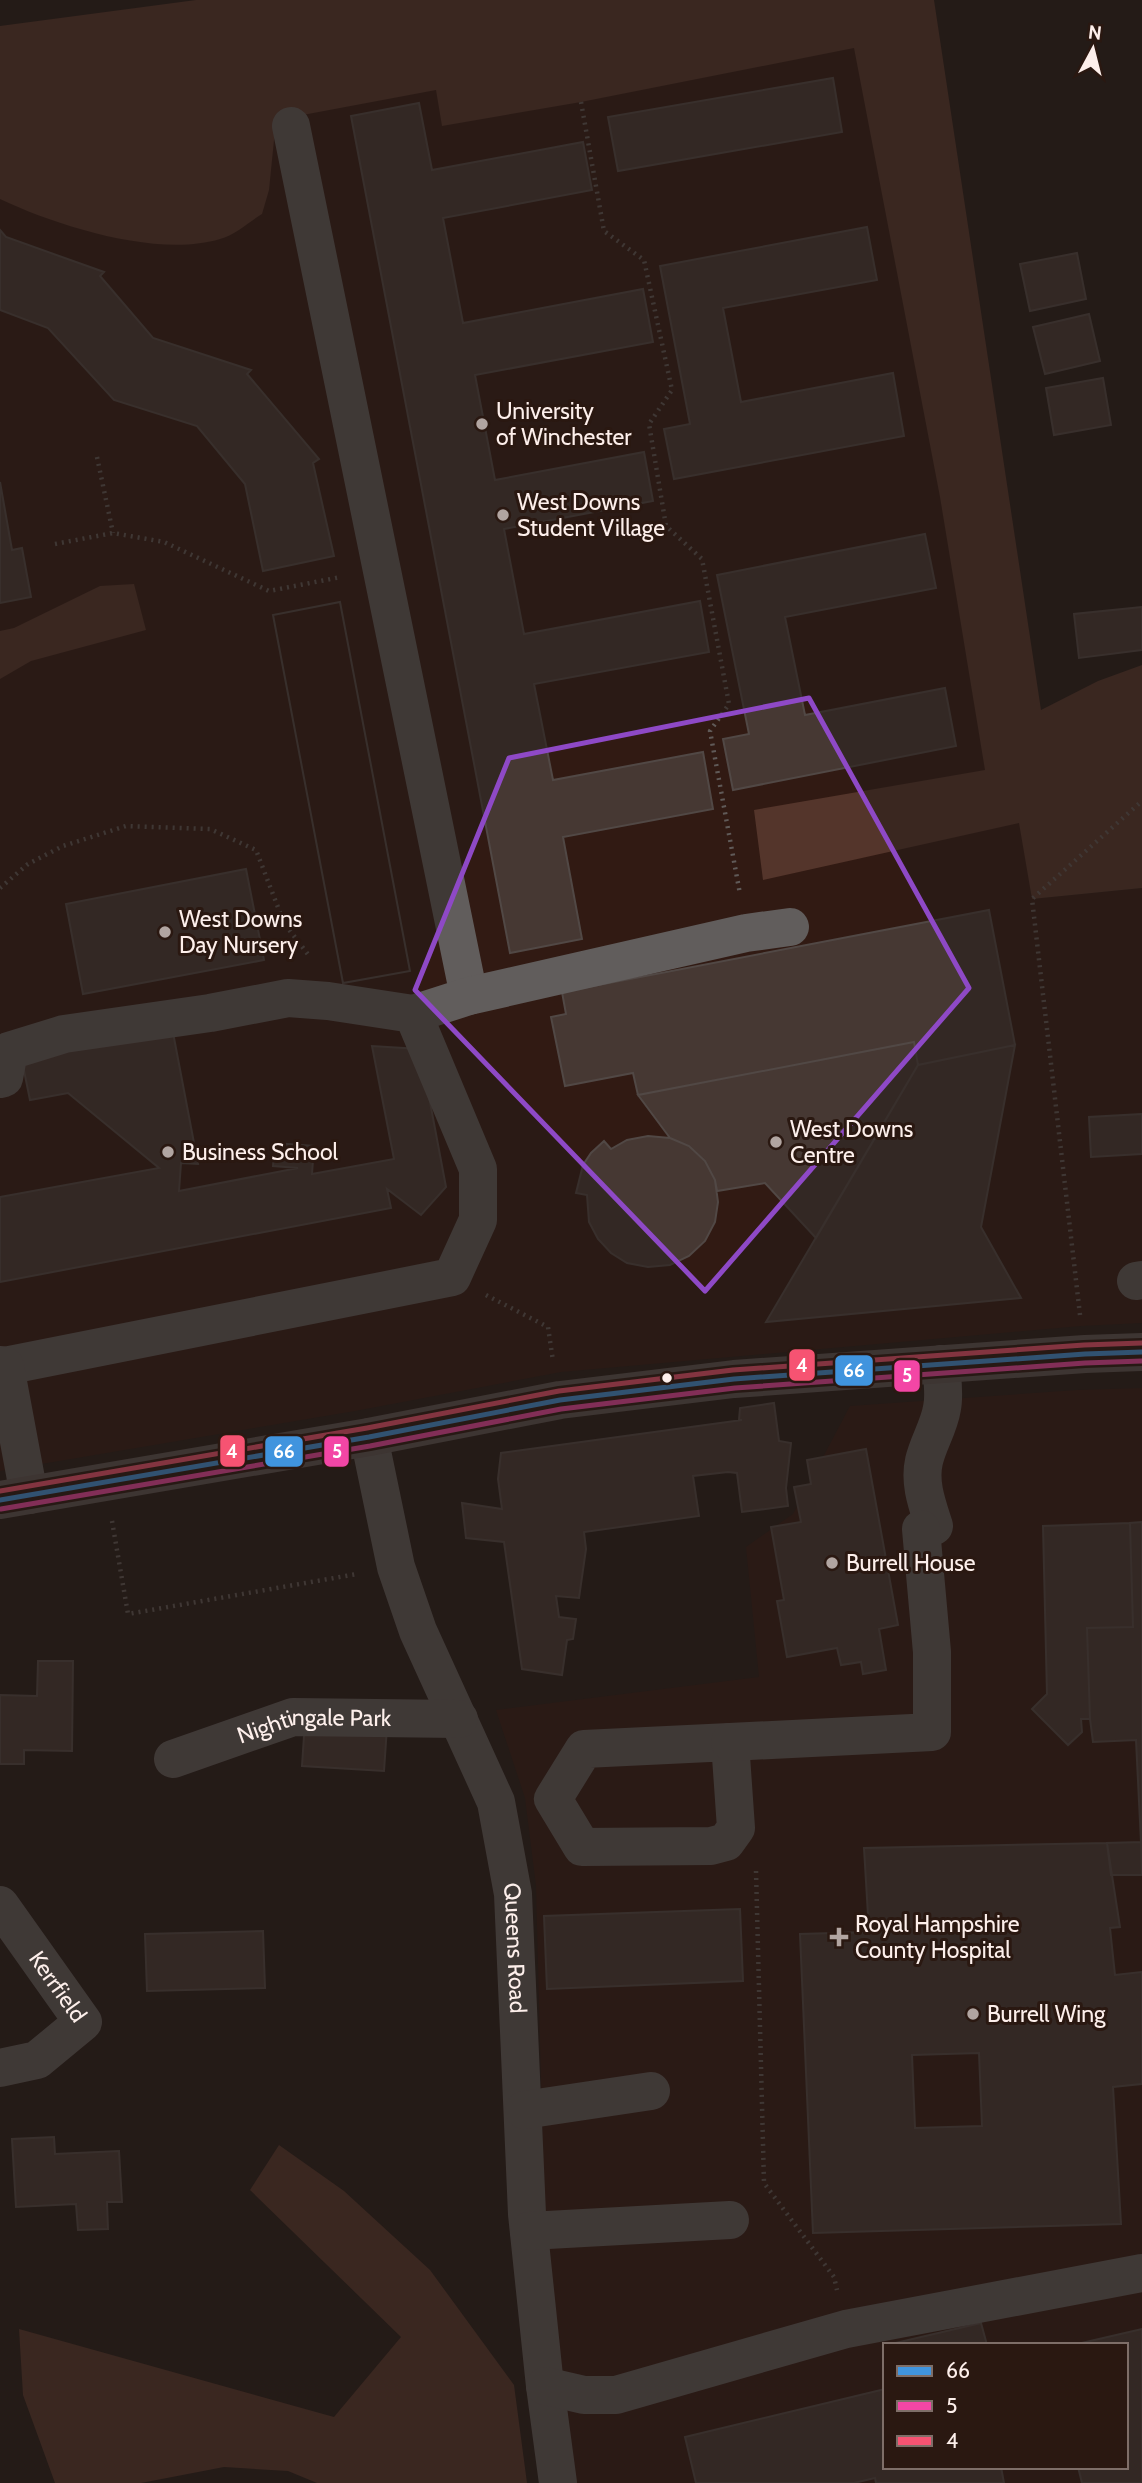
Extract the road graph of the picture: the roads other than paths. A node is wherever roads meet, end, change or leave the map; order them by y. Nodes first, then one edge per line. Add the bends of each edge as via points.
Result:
1 (291, 126) dead end
2 (790, 927) dead end
3 (469, 996) junction
4 (413, 1014) junction
5 (0, 1079) edge
6 (1142, 1352) edge
7 (941, 1364) junction
8 (2, 1366) edge
9 (369, 1437) junction
10 (14, 1498) edge
11 (459, 1719) junction
12 (730, 1742) junction
13 (173, 1759) dead end
14 (552, 1799) junction
15 (496, 1802) junction
16 (0, 1905) edge
17 (0, 2068) edge
18 (651, 2091) dead end
19 (524, 2110) junction
20 (730, 2220) dead end
21 (530, 2231) junction
22 (1142, 2273) edge
23 (545, 2386) junction
24 (558, 2483) edge

1 - 3 street
2 - 3 street
3 - 4 street
4 - 5 street via 288,999 64,1034 9,1051 4,1079
4 - 8 street via 478,1169 478,1220 452,1277
6 - 7 main road
7 - 9 main road via 734,1379 560,1400
7 - 12 street via 943,1404 922,1478 932,1732
8 - 10 street
9 - 10 main road
9 - 11 street, Queens Road via 396,1567 418,1631
11 - 13 street, Nightingale Park via 293,1717
11 - 15 street, Queens Road
12 - 14 street via 584,1749
12 - 14 street via 736,1828 726,1842 582,1847
14 - 15 street
15 - 19 street, Queens Road via 513,1894
16 - 17 street, Kerrfield via 83,2022 37,2060
18 - 19 street
19 - 21 street, Queens Road
20 - 21 street
21 - 23 street, Queens Road
22 - 23 street via 846,2329 616,2395 584,2395
23 - 24 street, Queens Road

